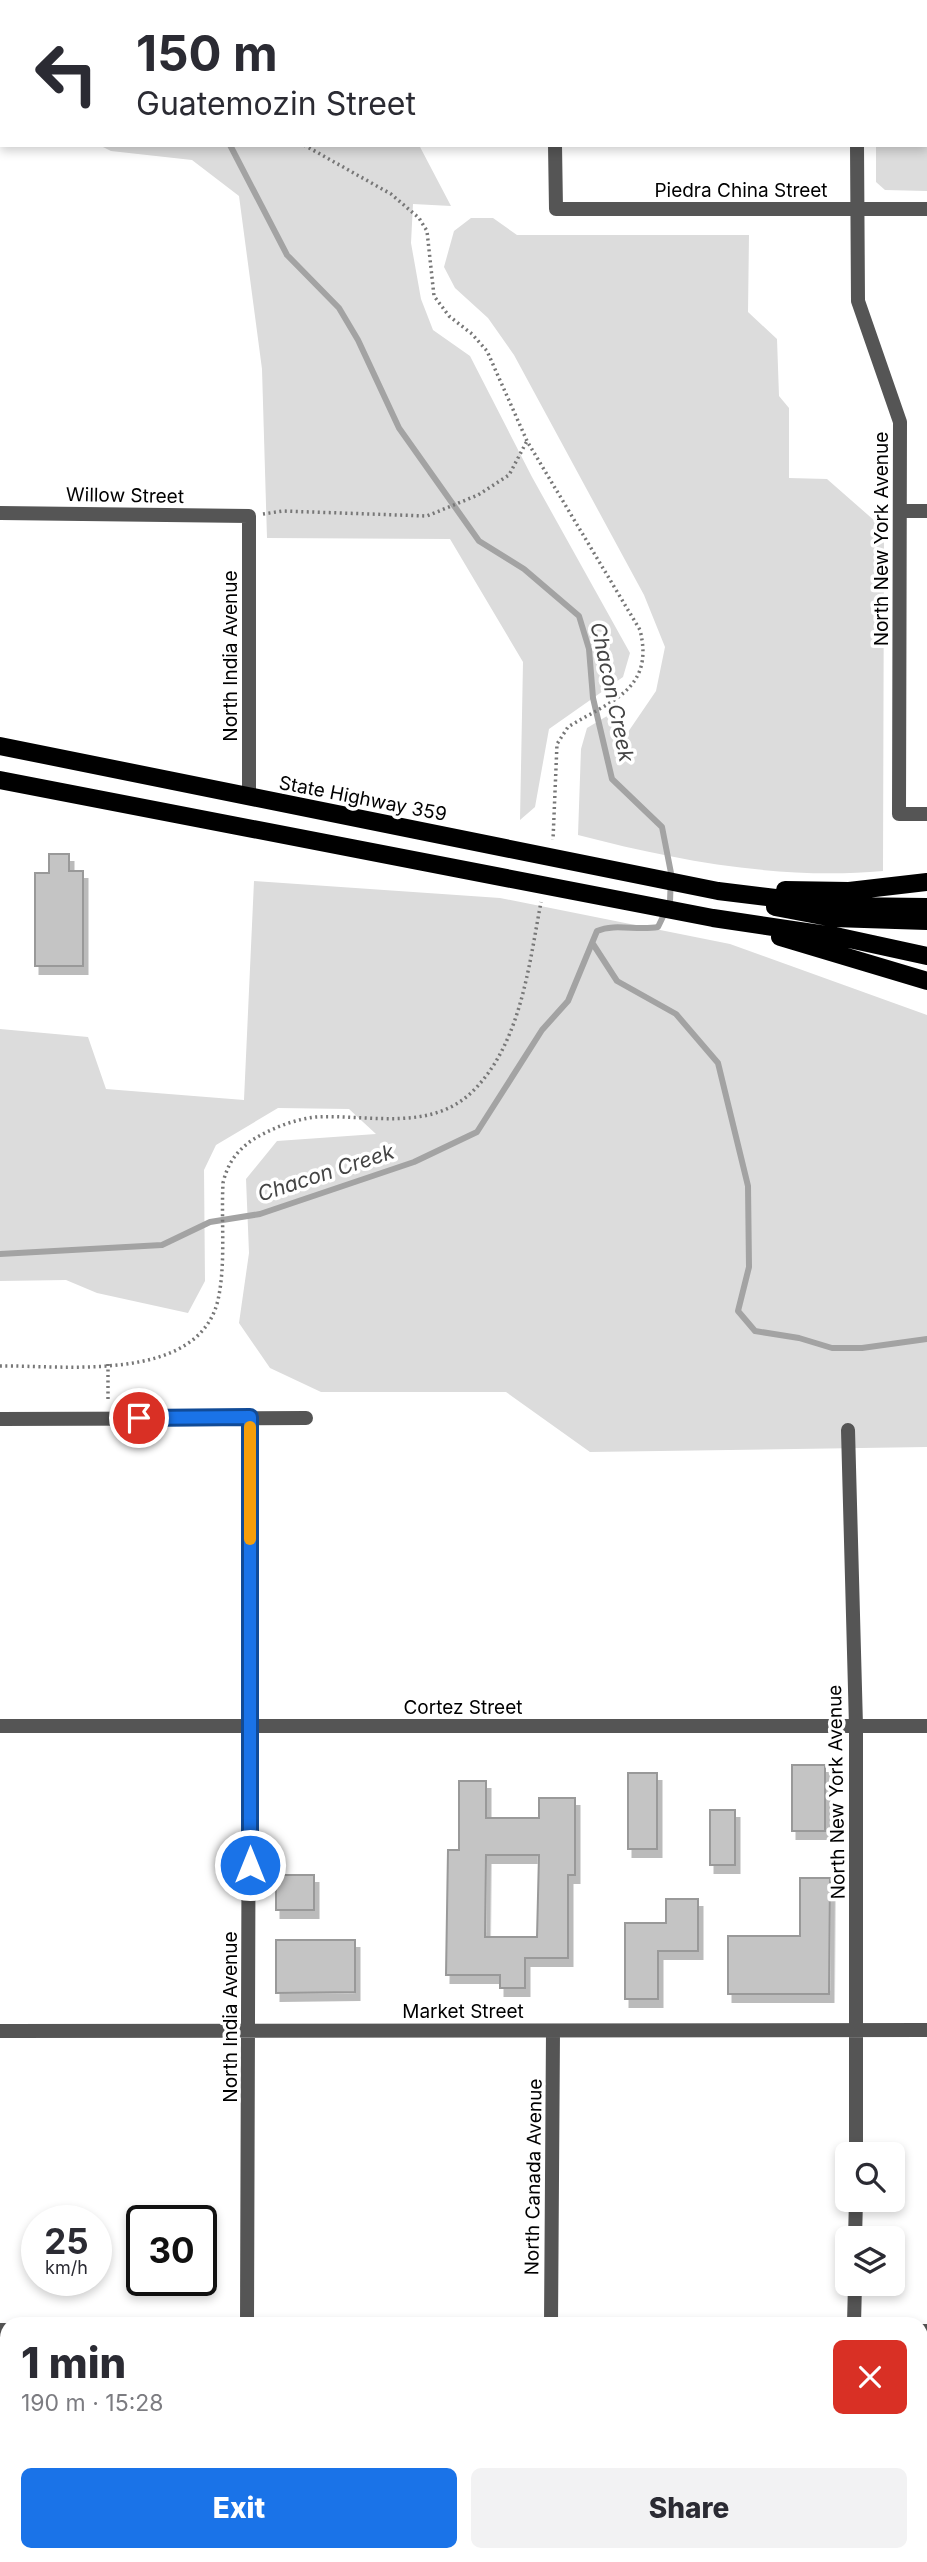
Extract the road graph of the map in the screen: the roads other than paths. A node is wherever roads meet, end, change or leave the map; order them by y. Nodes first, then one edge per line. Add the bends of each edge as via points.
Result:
1 (555, 147) edge
2 (857, 147) edge
3 (927, 209) edge
4 (856, 210) junction
5 (902, 511) junction
6 (927, 511) edge
7 (0, 513) edge
8 (249, 516) joint
9 (0, 746) edge
10 (0, 780) edge
11 (249, 797) junction
12 (927, 814) edge
13 (927, 882) edge
14 (718, 891) junction
15 (927, 907) edge
16 (713, 918) junction
17 (927, 921) edge
18 (927, 956) edge
19 (927, 981) edge
20 (250, 1417) junction
21 (306, 1418) dead end
22 (0, 1419) edge
23 (848, 1430) dead end
24 (0, 1727) edge
25 (250, 1727) junction
26 (856, 1727) junction
27 (927, 1727) edge
28 (858, 2030) junction
29 (927, 2030) edge
30 (0, 2031) edge
31 (250, 2031) junction
32 (553, 2031) junction
33 (856, 2142) edge
34 (855, 2296) edge
35 (247, 2317) edge
36 (551, 2317) edge
37 (855, 2317) edge

1 - 4 street, Piedra China Street via 556,209
2 - 4 street, North New York Avenue
3 - 4 street, Piedra China Street
4 - 5 street, North New York Avenue via 858,301 900,422
5 - 6 street
5 - 12 street, North New York Avenue via 899,814
7 - 8 street, Willow Street
8 - 11 street, North India Avenue
9 - 11 main road, State Highway 359
10 - 16 main road
11 - 14 main road, State Highway 359
13 - 14 main road via 849,891
14 - 15 main road via 842,906
14 - 17 main road via 792,912 833,918
16 - 18 main road
16 - 19 main road
20 - 21 street
20 - 22 street
20 - 25 street, North India Avenue
23 - 26 street, North New York Avenue
24 - 25 street, Cortez Street
25 - 26 street, Cortez Street
25 - 31 street, North India Avenue
26 - 27 street, Cortez Street
26 - 28 street, North New York Avenue
28 - 29 street, Market Street
28 - 32 street, Market Street
28 - 33 street, North New York Avenue
30 - 31 street, Market Street
31 - 32 street, Market Street
31 - 35 street, North India Avenue
32 - 36 street, North Canada Avenue
34 - 37 street

